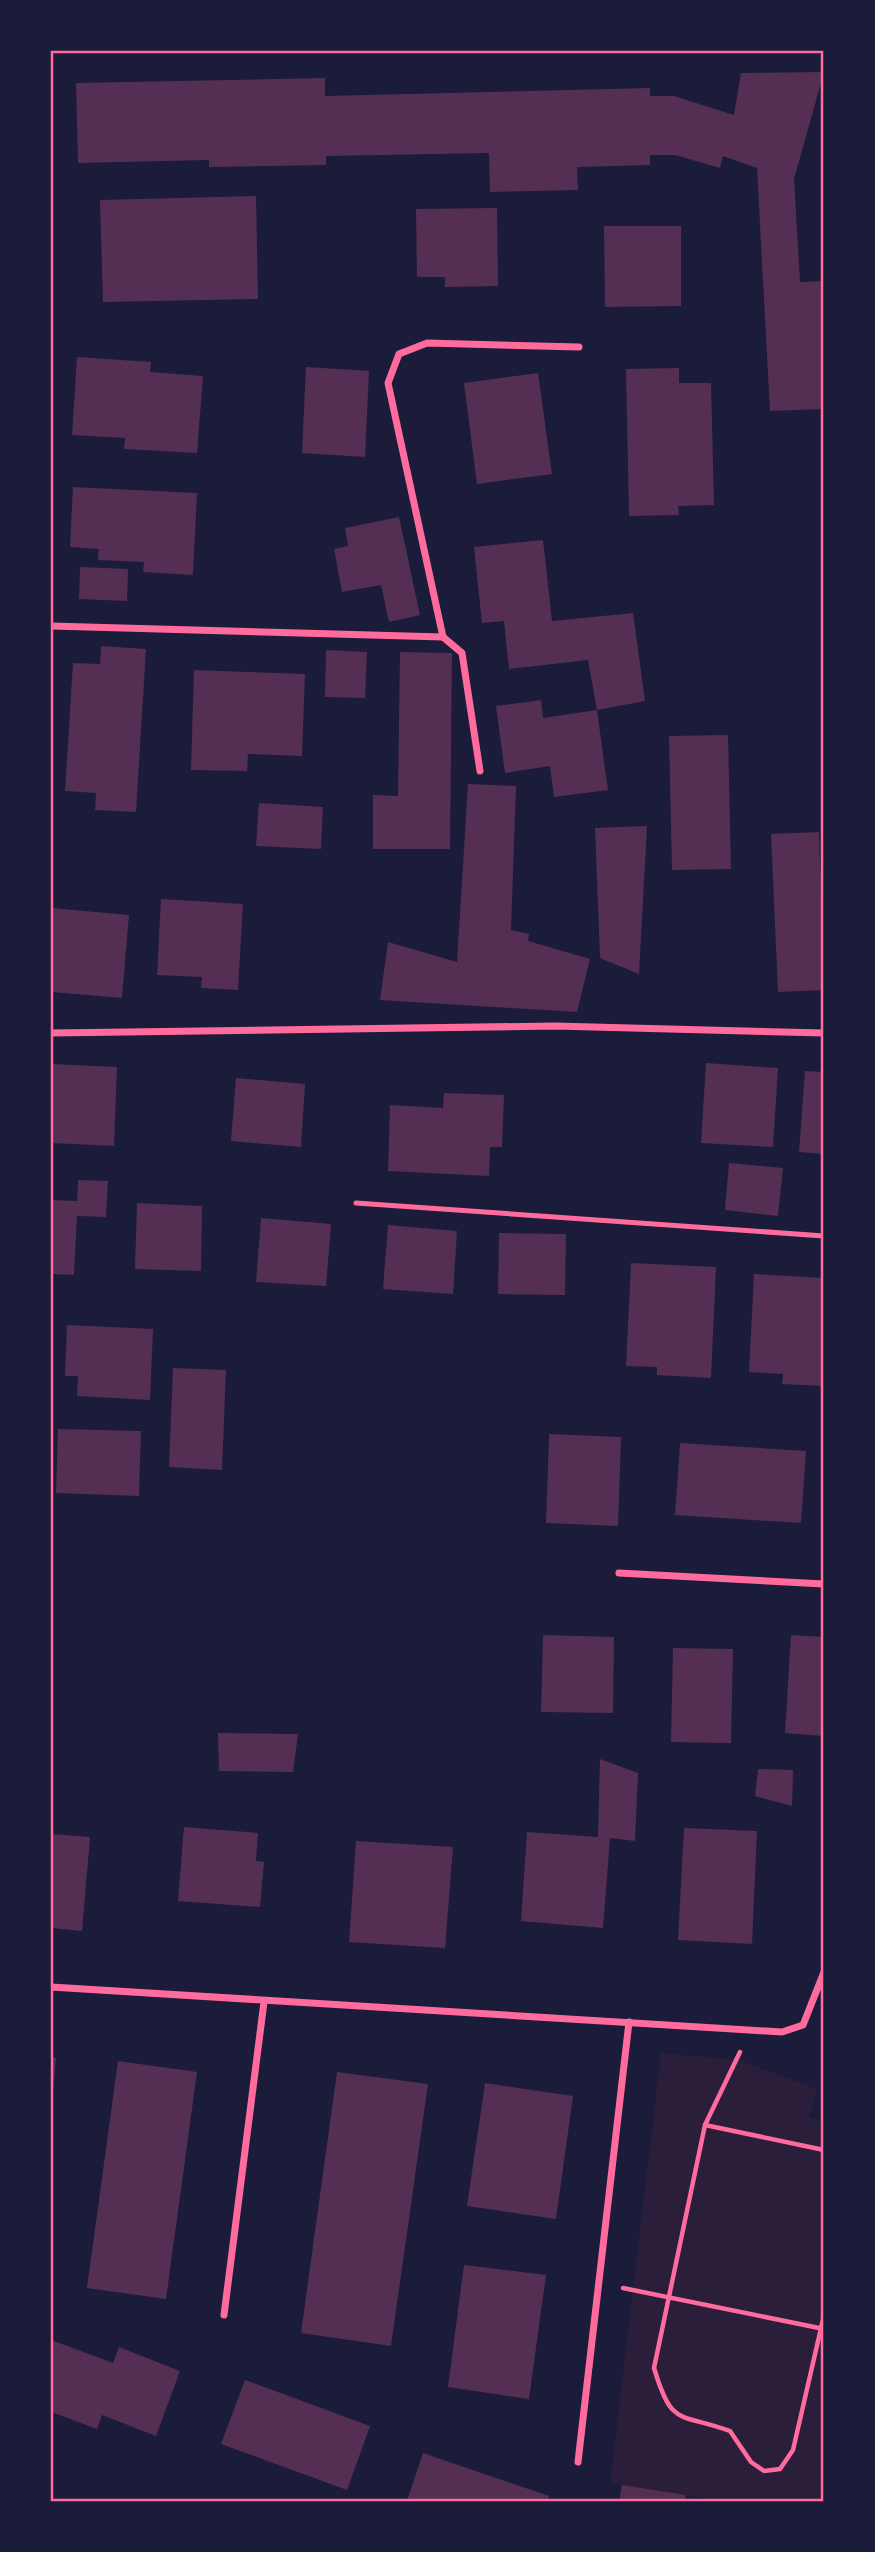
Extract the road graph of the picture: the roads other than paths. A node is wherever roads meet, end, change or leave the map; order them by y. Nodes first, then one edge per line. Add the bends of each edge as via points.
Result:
1 (579, 347) dead end
2 (51, 626) edge
3 (443, 637) junction
4 (480, 771) dead end
5 (51, 1033) edge
6 (824, 1033) edge
7 (356, 1203) dead end
8 (824, 1237) edge
9 (618, 1573) dead end
10 (824, 1584) edge
11 (824, 1972) edge
12 (51, 1987) edge
13 (264, 2001) junction
14 (629, 2022) junction
15 (224, 2315) dead end
16 (578, 2462) dead end

1 - 3 street via 426,343 400,354 388,383
2 - 3 street
3 - 4 street via 462,653
5 - 6 street via 555,1026
7 - 8 lane
9 - 10 street
11 - 14 street via 803,2025 782,2032
12 - 13 street
13 - 14 street
13 - 15 street
14 - 16 street

